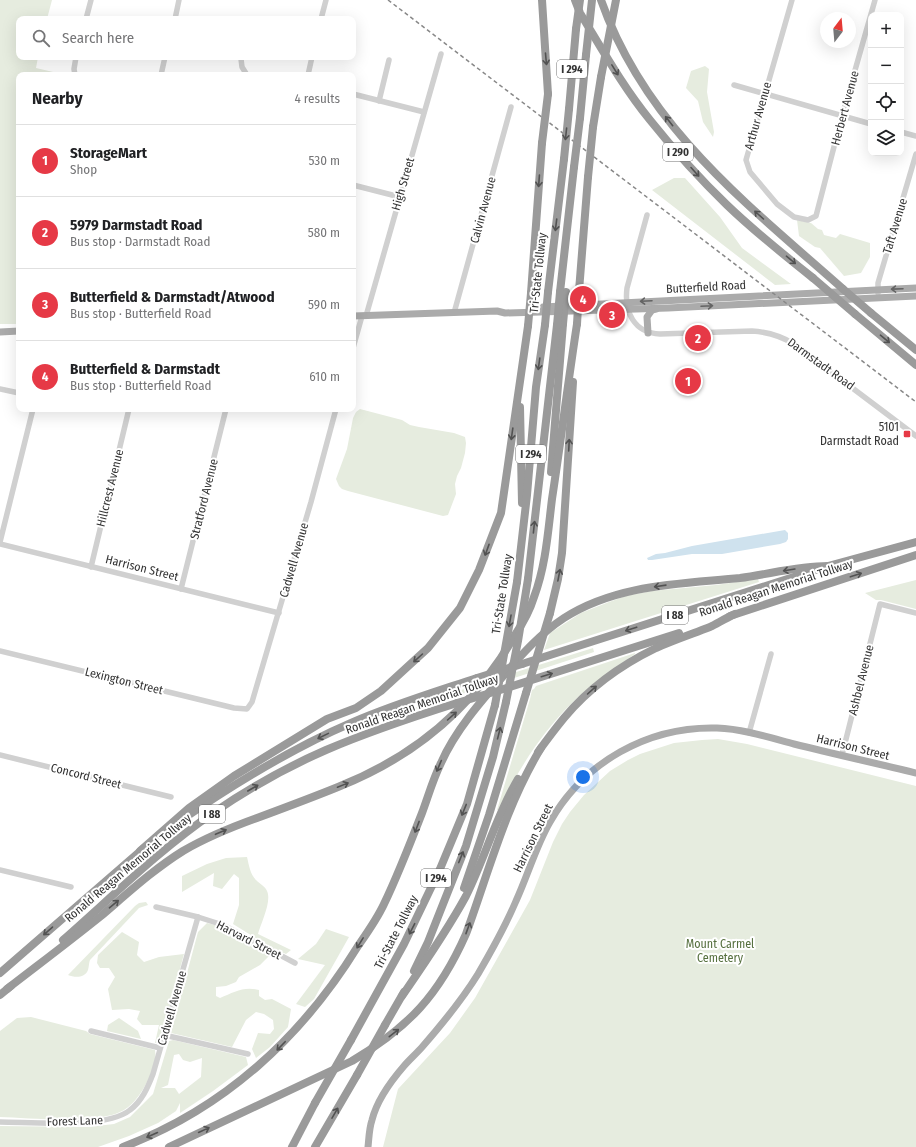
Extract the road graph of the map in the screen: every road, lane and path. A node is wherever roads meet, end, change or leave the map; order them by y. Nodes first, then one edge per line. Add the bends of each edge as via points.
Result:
1 (91, 0) edge
2 (180, 0) edge
3 (326, 0) edge
4 (537, 0) edge
5 (542, 0) edge
6 (575, 0) edge
7 (580, 0) edge
8 (592, 0) edge
9 (601, 0) edge
10 (616, 0) edge
11 (792, 0) edge
12 (875, 0) edge
13 (543, 15) junction
14 (87, 16) edge
15 (176, 16) edge
16 (322, 16) edge
17 (441, 54) dead end
18 (75, 60) edge
19 (164, 60) edge
20 (242, 60) edge
21 (311, 60) edge
22 (389, 60) dead end
23 (75, 72) edge
24 (162, 72) edge
25 (245, 72) edge
26 (309, 72) edge
27 (734, 85) dead end
28 (765, 94) junction
29 (356, 95) edge
30 (379, 101) junction
31 (511, 107) dead end
32 (424, 112) junction
33 (842, 116) junction
34 (868, 123) edge
35 (904, 133) edge
36 (916, 136) edge
37 (916, 154) edge
38 (356, 186) edge
39 (400, 196) junction
40 (648, 215) dead end
41 (816, 216) joint
42 (916, 288) edge
43 (878, 289) junction
44 (916, 296) edge
45 (878, 298) junction
46 (627, 306) junction
47 (660, 308) junction
48 (454, 313) junction
49 (356, 316) edge
50 (364, 316) junction
51 (560, 324) junction
52 (576, 324) junction
53 (16, 331) edge
54 (0, 332) edge
55 (648, 333) junction
56 (356, 339) edge
57 (916, 350) edge
58 (916, 365) edge
59 (520, 382) junction
60 (0, 389) edge
61 (16, 392) edge
62 (33, 412) edge
63 (128, 412) edge
64 (225, 412) edge
65 (335, 412) edge
66 (916, 436) edge
67 (548, 529) junction
68 (523, 530) junction
69 (916, 542) edge
70 (0, 543) edge
71 (915, 555) edge
72 (828, 566) junction
73 (91, 567) junction
74 (181, 589) junction
75 (279, 613) junction
76 (916, 613) edge
77 (735, 614) junction
78 (0, 651) edge
79 (771, 654) dead end
80 (248, 709) joint
81 (749, 733) junction
82 (541, 748) junction
83 (0, 755) edge
84 (842, 755) junction
85 (916, 773) edge
86 (171, 797) dead end
87 (140, 851) junction
88 (0, 870) edge
89 (71, 887) dead end
90 (156, 907) dead end
91 (198, 917) junction
92 (444, 933) junction
93 (295, 963) dead end
94 (0, 973) edge
95 (7, 989) junction
96 (0, 995) edge
97 (402, 996) junction
98 (91, 1031) dead end
99 (164, 1035) junction
100 (160, 1048) junction
101 (248, 1054) dead end
102 (142, 1098) joint
103 (0, 1122) edge
104 (123, 1147) edge
105 (169, 1147) edge
106 (292, 1147) edge
107 (315, 1147) edge
108 (368, 1147) edge

1 - 14 street
2 - 15 street
3 - 16 street
4 - 13 highway
5 - 13 highway
6 -> 58 highway, I 290, bridge via 580,13 627,90 704,181 756,231
7 -> 68 highway, Tri-State Tollway / I 294, bridge via 564,159 536,387
8 - 51 highway, Tri-State Tollway / I 294, bridge via 564,255
57 -> 9 highway, I 290, bridge via 830,278 704,163 657,105 627,58
10 - 52 highway, bridge via 593,127
11 - 28 street, Arthur Avenue
12 - 33 street, Herbert Avenue
13 -> 59 highway, bridge via 548,94 528,326
17 - 32 street, High Street
18 - 23 street
19 - 24 street
20 - 25 street
21 - 26 street
22 - 30 street
27 - 28 street
28 - 33 street
28 - 41 street, Arthur Avenue via 746,160 750,172 777,204 794,217 808,220
29 - 30 street
30 - 32 street
31 - 48 street, Calvin Avenue
32 - 39 street, High Street
33 - 34 street
33 - 41 street, Herbert Avenue
35 - 36 street
37 - 43 street, Taft Avenue
38 - 39 street
39 - 50 street, High Street
40 - 46 street via 627,288
42 -> 43 main road, Butterfield Road
43 - 45 street, Taft Avenue
43 -> 46 main road, Butterfield Road
44 - 45 main road, Butterfield Road
47 -> 45 main road, Butterfield Road
46 - 47 main road, Butterfield Road
46 - 48 main road, Butterfield Road
46 - 55 street via 638,325
47 - 55 main road via 652,310 647,317
48 - 50 main road, Butterfield Road
49 - 50 main road, Butterfield Road
50 - 56 street
51 - 67 highway
97 -> 51 highway, Tri-State Tollway / I 294, bridge via 428,942 466,846 493,757 506,702 528,580
52 - 67 highway
92 -> 52 highway, bridge via 472,867 550,613 558,579 562,553
53 - 54 main road
55 - 66 street, Darmstadt Road via 762,331 778,335 794,344
59 - 68 highway
59 -> 87 highway via 500,513 479,570 460,608 428,648 381,691 356,708 327,718 234,776 190,808
60 - 61 street
62 - 70 street
63 - 73 street, Hillcrest Avenue
64 - 74 street, Stratford Avenue
65 - 75 street, Cadwell Avenue
95 -> 67 highway via 184,850 225,830 377,770 414,747 441,726 461,708 493,670 524,621 538,585
68 -> 106 highway, Tri-State Tollway / I 294, bridge via 517,582 495,705 467,804 408,937
69 - 72 highway, Ronald Reagan Memorial Tollway / I 88
70 - 73 street, Harrison Street
77 -> 71 highway, Ronald Reagan Memorial Tollway / I 88
72 -> 87 highway, Ronald Reagan Memorial Tollway / I 88, bridge via 426,694 374,713 302,746 236,784
72 -> 104 highway via 812,566 638,590 598,600 554,625 532,644 481,702 450,745 383,907 344,969 304,1020 274,1053 211,1103 173,1126
73 - 74 street, Harrison Street
74 - 75 street, Harrison Street
75 - 80 street, Cadwell Avenue
76 - 84 street, Ashbel Avenue via 880,604
82 -> 77 highway via 576,705 618,669 662,645
95 -> 77 highway, Ronald Reagan Memorial Tollway / I 88, bridge via 185,833 264,781 352,739
78 - 80 street, Lexington Street via 234,708
79 - 81 street
81 - 84 main road, Harrison Street
81 - 108 main road, Harrison Street via 707,728 679,730 633,745 608,759 583,778 550,823 504,928 480,970 452,1011 387,1089 372,1118
82 - 92 highway via 505,803 471,885
105 -> 82 highway via 352,1061 395,1032 418,1012 457,955 511,807
83 - 86 street, Concord Street
84 - 85 main road, Harrison Street
87 -> 94 highway, Ronald Reagan Memorial Tollway / I 88
88 - 89 street
90 - 91 street, Harvard Street
91 - 93 street, Harvard Street via 223,925
91 - 99 street, Cadwell Avenue
92 - 97 highway
95 - 96 highway, Ronald Reagan Memorial Tollway / I 88
107 -> 97 highway, Tri-State Tollway / I 294, bridge
98 - 100 street
99 - 100 street, Cadwell Avenue
99 - 101 street
100 - 102 street, Cadwell Avenue via 148,1088
102 - 103 street, Forest Lane via 130,1111 109,1120

